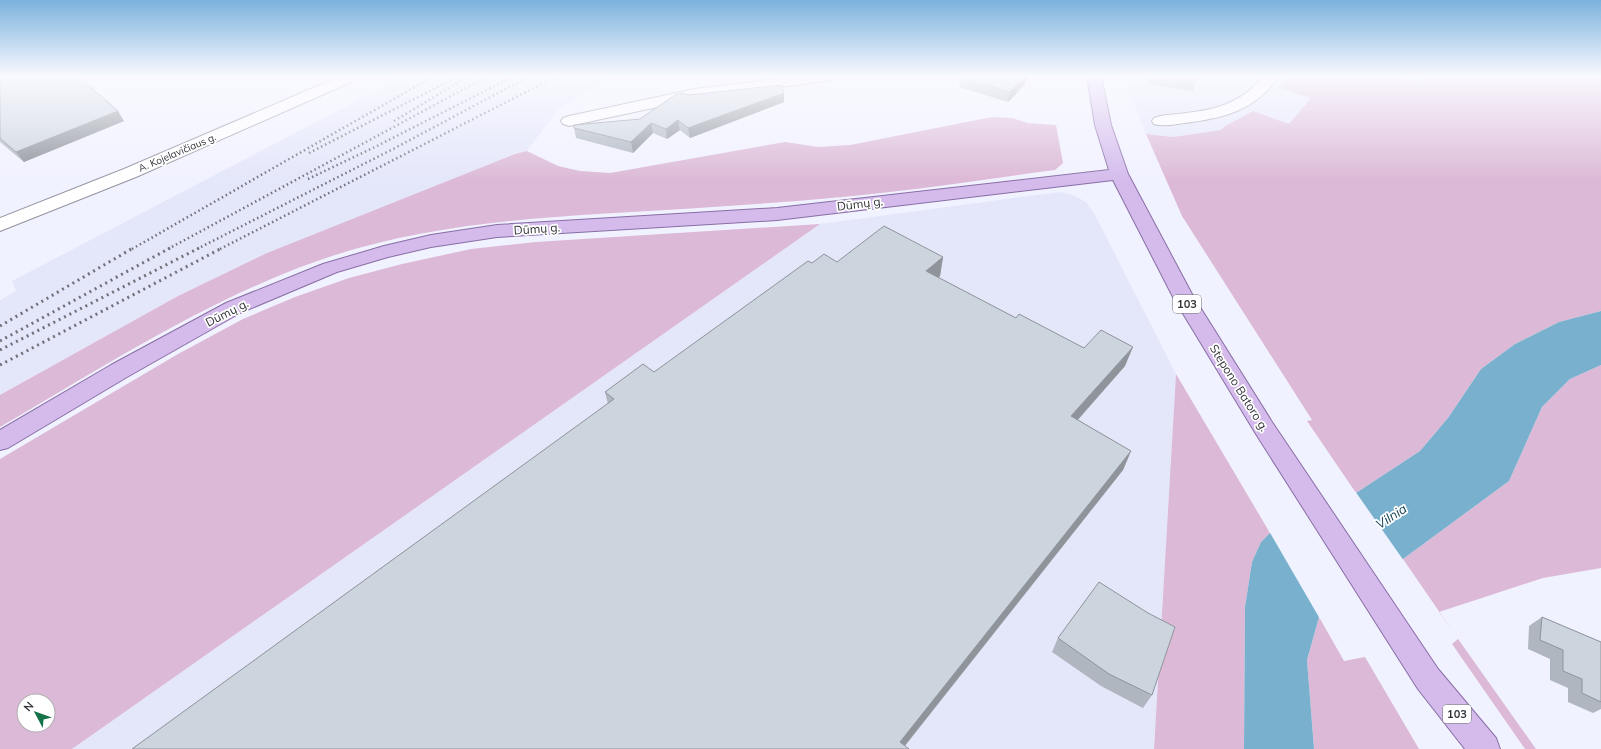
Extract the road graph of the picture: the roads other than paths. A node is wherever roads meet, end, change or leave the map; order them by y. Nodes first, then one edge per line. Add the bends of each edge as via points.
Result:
1 (273, 111) edge
2 (616, 111) edge
3 (1100, 111) edge
4 (1221, 111) edge
5 (1160, 120) dead end
6 (569, 121) dead end
7 (1119, 174) junction
8 (0, 225) edge
9 (0, 441) edge
10 (1428, 679) junction
11 (1466, 749) edge
12 (1485, 749) edge

1 - 8 street, A. Kojelavičiaus g. via 130,173
2 - 6 street
3 - 7 main road, Stepono Batoro g. / 103
4 - 5 street
7 - 9 main road, Dūmų g. via 777,214 497,231 431,241 384,252 330,268 233,308
7 - 10 main road, Stepono Batoro g. / 103 via 1183,297 1264,428
10 - 11 main road, Stepono Batoro g. / 103
10 - 12 main road, Stepono Batoro g. / 103

